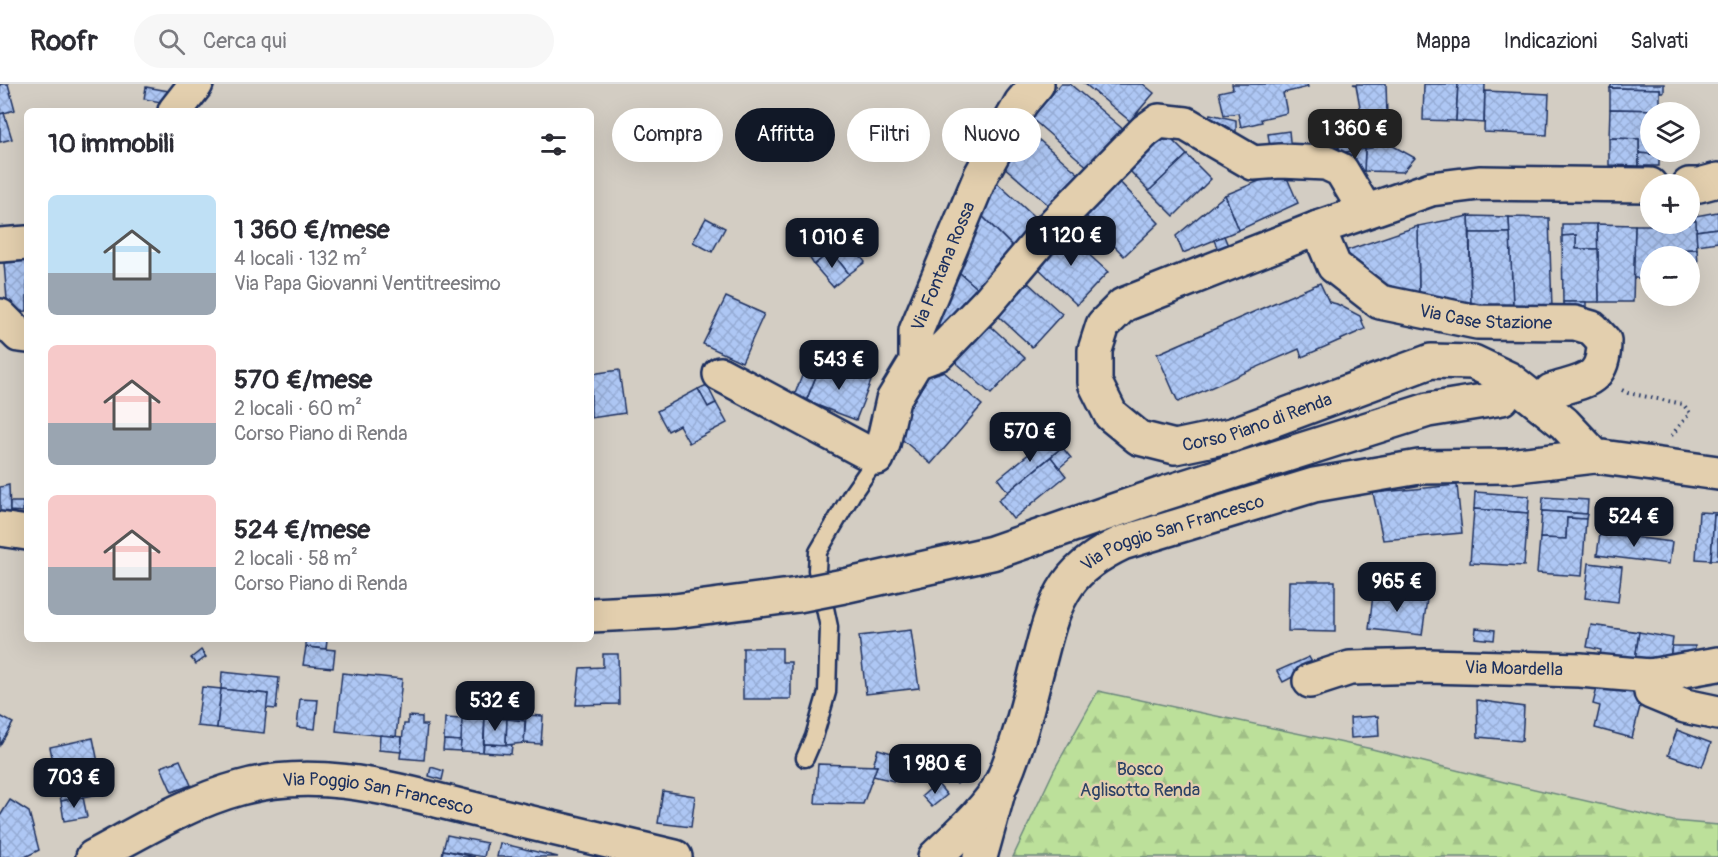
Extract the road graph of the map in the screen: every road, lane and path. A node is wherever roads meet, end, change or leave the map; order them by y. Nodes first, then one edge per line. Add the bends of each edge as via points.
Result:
1 (196, 84) edge
2 (1037, 84) edge
3 (177, 108) edge
4 (1718, 180) edge
5 (1640, 185) edge
6 (1700, 185) edge
7 (1365, 210) junction
8 (1318, 228) junction
9 (24, 243) edge
10 (0, 245) edge
11 (0, 316) edge
12 (24, 336) edge
13 (916, 362) junction
14 (720, 374) dead end
15 (1592, 375) junction
16 (1551, 391) dead end
17 (1502, 398) dead end
18 (1595, 456) junction
19 (877, 458) junction
20 (1649, 464) junction
21 (1718, 473) edge
22 (0, 529) edge
23 (24, 533) edge
24 (594, 615) edge
25 (1718, 664) edge
26 (1650, 676) junction
27 (1310, 681) dead end
28 (1718, 713) edge
29 (805, 758) dead end
30 (1000, 785) junction
31 (93, 857) edge
32 (675, 857) edge
33 (935, 857) edge
34 (980, 857) edge

1 - 3 street
2 - 13 street, Via Fontana Rossa via 1021,103 981,176 916,331
4 - 6 street
5 - 7 street, Corso Piano di Renda via 1479,183 1431,189
7 - 8 street, Corso Piano di Renda
7 - 13 street via 1341,170 1326,163 1253,163 1186,124 1159,121 1056,222 939,354
8 - 15 street, Via Case Stazione via 1334,266 1380,302 1477,322 1575,323 1592,328 1604,341 1604,357 1599,370
8 - 18 street, Corso Piano di Renda via 1123,305 1102,325 1095,350 1095,383 1111,415 1139,438 1176,447 1232,435 1431,361 1473,362 1509,380 1564,423
9 - 10 street
11 - 12 street
13 - 19 street via 892,400
14 - 19 street
15 - 16 street
15 - 20 path via 1628,393 1683,404 1690,413
17 - 24 street, bridge via 1428,410 1162,494 992,553 798,595 674,611
18 - 20 street
18 - 30 street, Via Poggio San Francesco via 1509,466 1419,467 1314,485 1122,543 1101,554 1076,575 1059,599 1021,733
19 - 29 lane via 818,552 817,570 829,627 827,692
20 - 21 street
22 - 23 street
25 - 26 street, Via Moardella
26 - 27 street, Via Moardella via 1427,666 1350,668
26 - 28 street via 1651,692 1685,706
30 - 33 street, Via Poggio San Francesco via 973,820
30 - 34 street
31 - 32 street, Via Poggio San Francesco via 209,798 252,785 303,778 360,782

